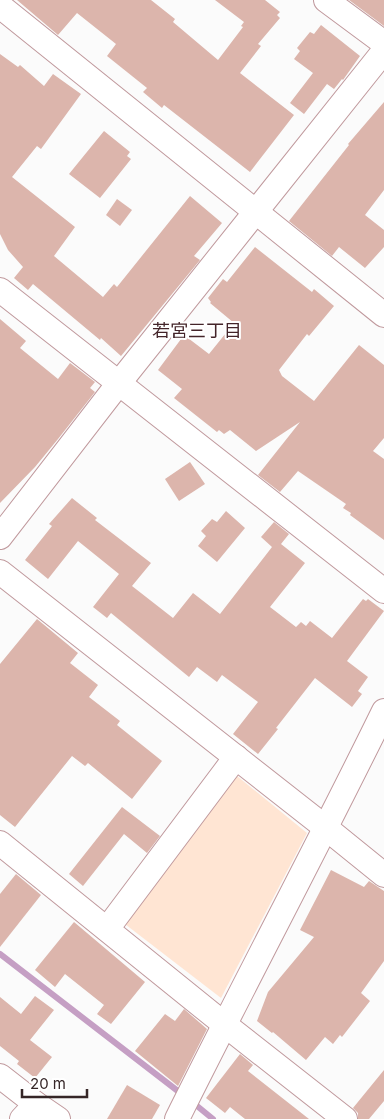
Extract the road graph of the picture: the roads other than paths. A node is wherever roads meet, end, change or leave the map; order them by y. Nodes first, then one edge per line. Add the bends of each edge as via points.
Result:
1 (326, 0) edge
2 (0, 6) edge
3 (384, 43) edge
4 (384, 52) edge
5 (255, 211) junction
6 (0, 290) edge
7 (384, 315) edge
8 (119, 384) junction
9 (0, 538) edge
10 (0, 572) edge
11 (384, 591) edge
12 (384, 711) edge
13 (236, 757) junction
14 (326, 828) junction
15 (0, 844) edge
16 (384, 875) edge
17 (107, 929) junction
18 (224, 1024) junction
19 (0, 1076) edge
20 (29, 1112) edge
21 (58, 1119) edge
22 (177, 1119) edge
23 (345, 1119) edge

1 - 3 street
2 - 5 street
4 - 5 street
5 - 7 street
5 - 8 street
6 - 8 street
8 - 9 street
8 - 11 street
10 - 13 street
12 - 14 street
13 - 14 street
13 - 17 street
14 - 16 street
14 - 18 street
15 - 17 street
17 - 18 street
18 - 22 street
18 - 23 street
19 - 20 street
20 - 21 street

